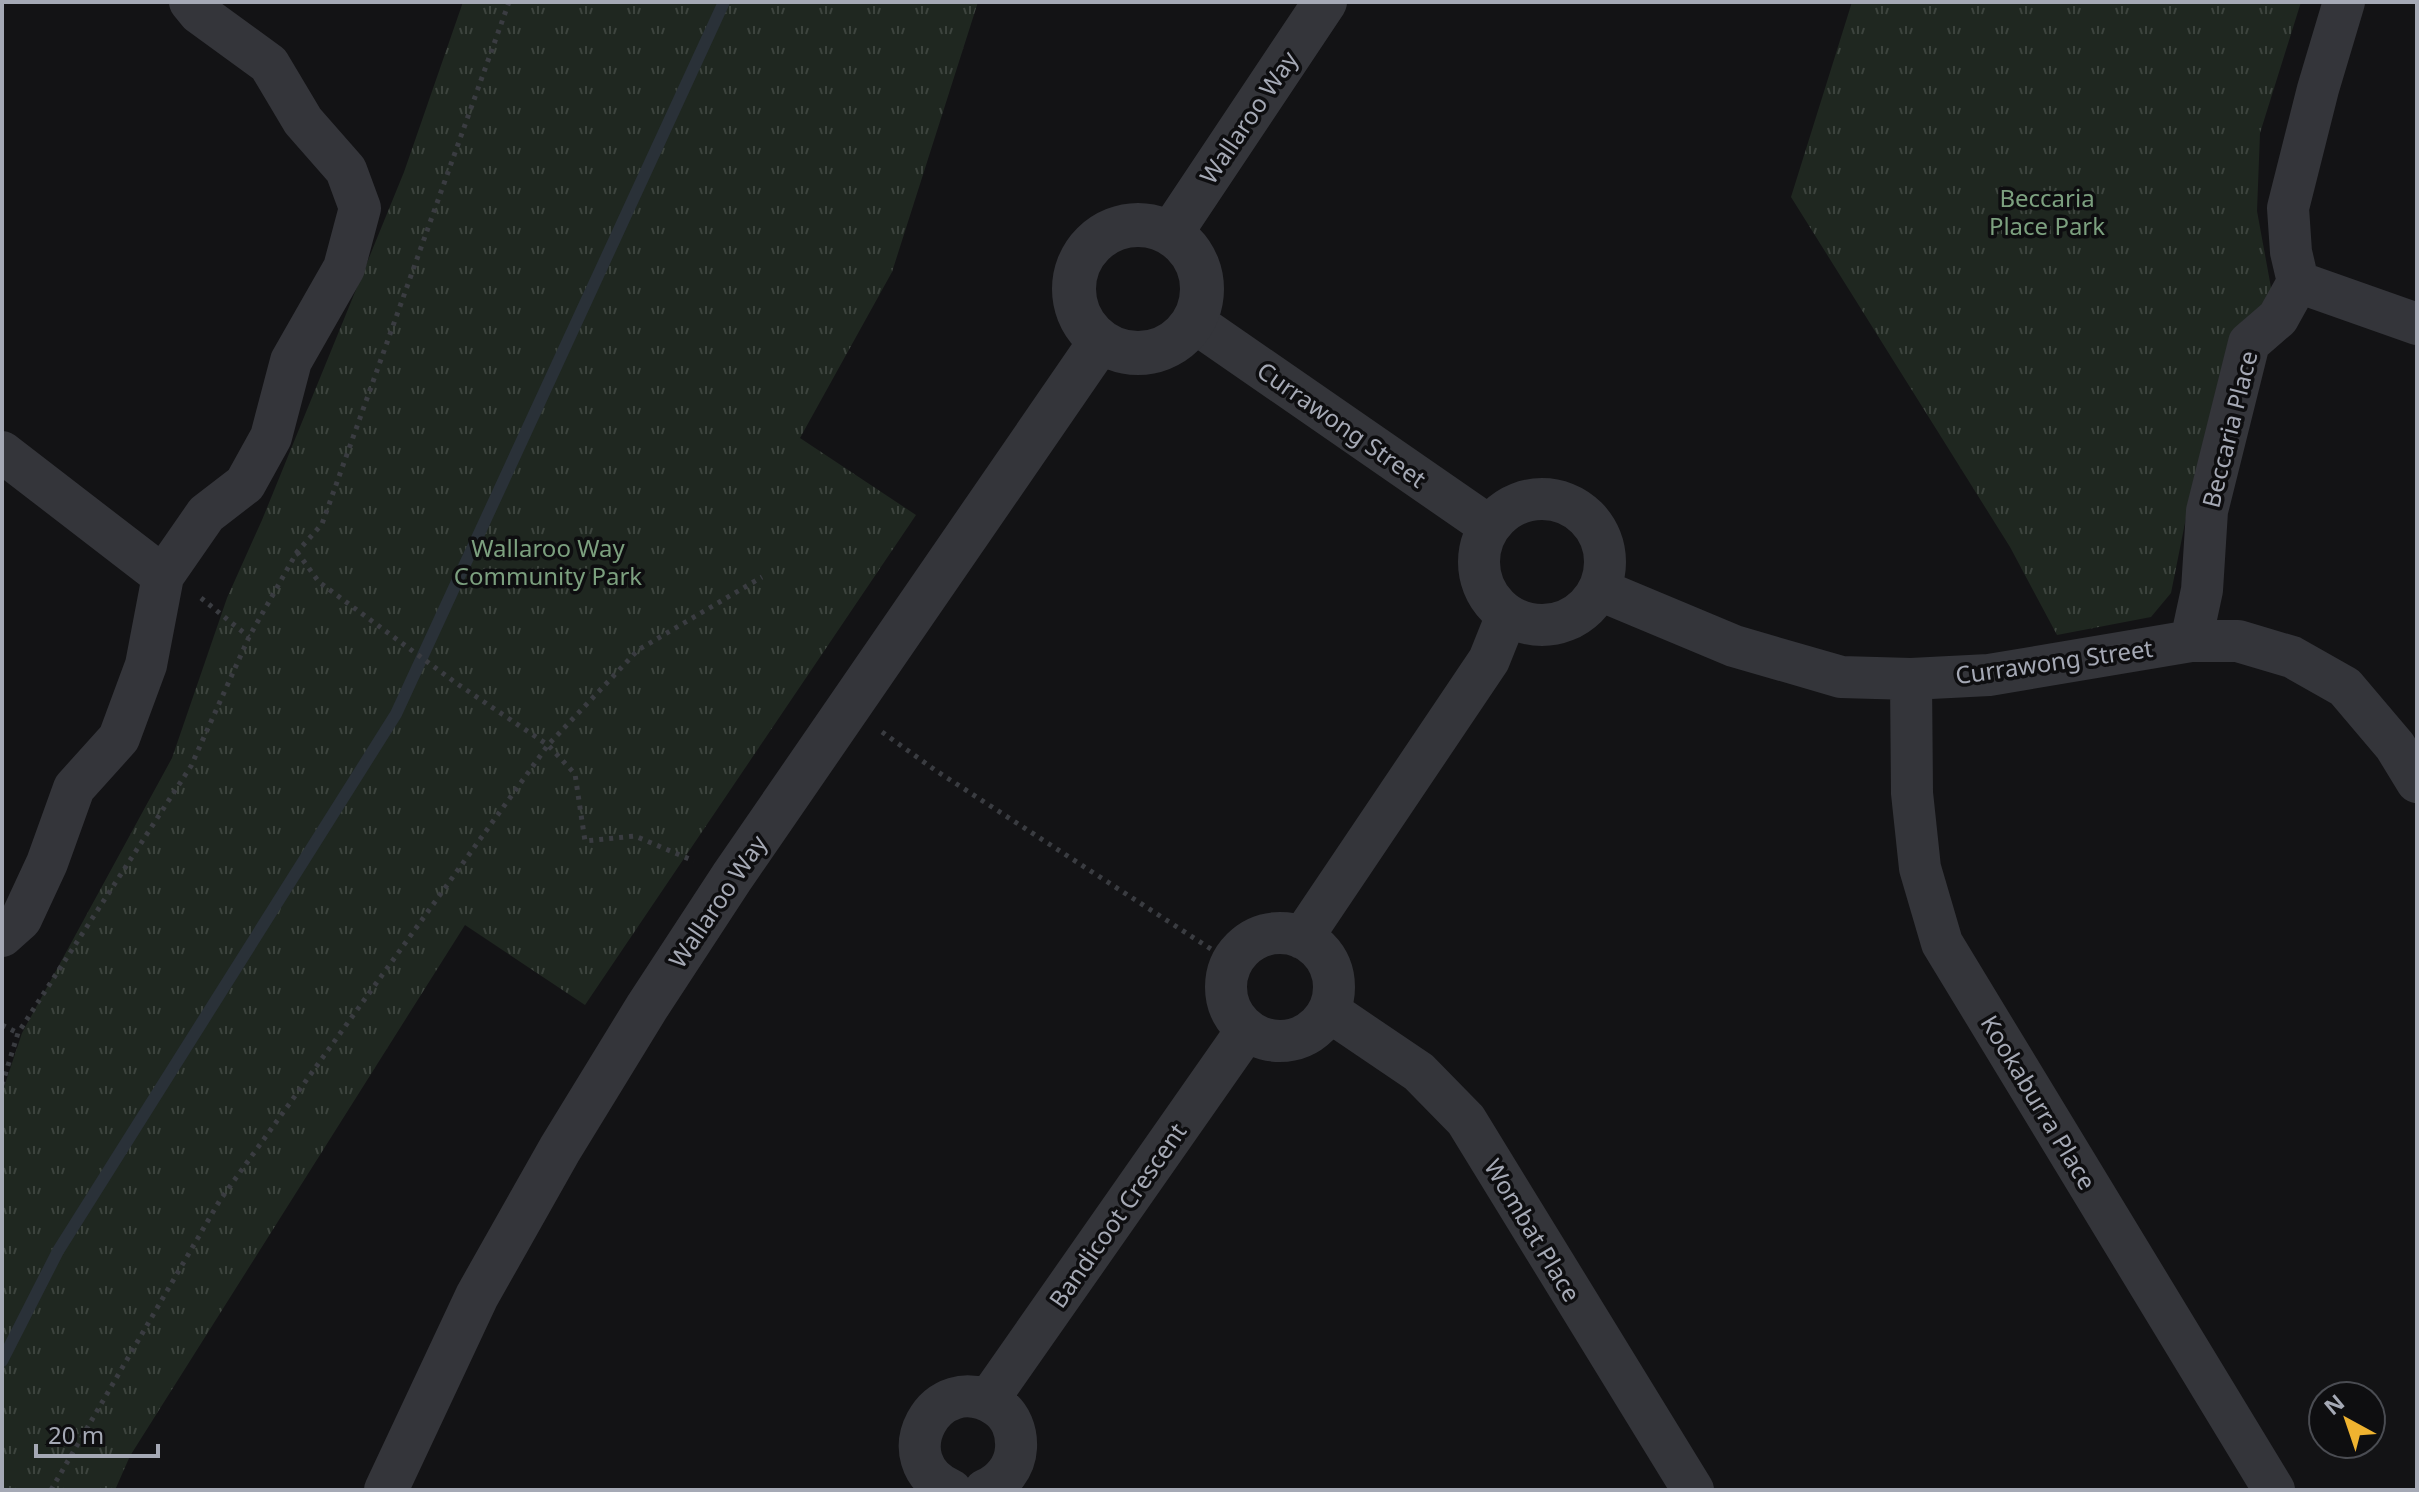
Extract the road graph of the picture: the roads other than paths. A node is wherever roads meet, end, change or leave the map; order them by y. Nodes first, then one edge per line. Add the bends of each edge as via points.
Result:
1 (190, 2) edge
2 (1325, 2) edge
3 (2344, 2) edge
4 (1171, 233) junction
5 (2298, 282) junction
6 (1194, 322) junction
7 (2417, 324) edge
8 (1100, 342) junction
9 (2, 452) edge
10 (1489, 526) junction
11 (163, 576) junction
12 (1600, 590) junction
13 (1507, 615) junction
14 (2191, 641) junction
15 (1911, 679) junction
16 (2417, 782) edge
17 (2, 936) edge
18 (1302, 938) junction
19 (1329, 1011) junction
20 (1246, 1031) junction
21 (988, 1400) junction
22 (979, 1487) edge
23 (386, 1490) edge
24 (1693, 1490) edge
25 (2274, 1490) edge

1 - 11 street via 269,64 303,121 346,170 360,208 344,268 291,361 271,437 245,484 206,514
2 - 4 street, Wallaroo Way
3 - 5 street via 2288,208
4 - 6 street via 1199,265 1202,301
4 - 8 street via 1139,224 1119,227 1086,250 1077,268 1076,308
5 - 7 street
5 - 14 street, Beccaria Place via 2278,318 2249,343 2207,511 2202,590
6 - 8 street via 1163,348 1142,353
6 - 10 street, Currawong Street
8 - 23 street, Wallaroo Way via 732,877 599,1084 477,1296
9 - 11 street
10 - 12 street via 1504,511 1544,497 1583,512 1605,548
10 - 13 street via 1478,564 1482,584
11 - 17 street via 146,665 119,738 74,788 21,919
12 - 13 street via 1587,607 1548,625
12 - 15 street, Currawong Street via 1734,646 1814,670 1841,677
13 - 18 street via 1489,660
14 - 15 street, Currawong Street via 1989,675
14 - 16 street, Currawong Street via 2238,641 2292,657 2345,687 2395,746
15 - 25 street, Kookaburra Place via 1912,793 1920,868 1942,943
18 - 19 street via 1325,957 1333,974
18 - 20 street via 1277,933 1258,937 1231,962 1226,998
19 - 20 street via 1320,1024 1292,1040 1260,1039
19 - 24 street, Wombat Place via 1419,1072 1466,1120
20 - 21 street, Bandicoot Crescent
21 - 22 street via 1012,1423 1016,1455
21 - 22 street via 955,1397 940,1405 928,1416 919,1449 933,1479

